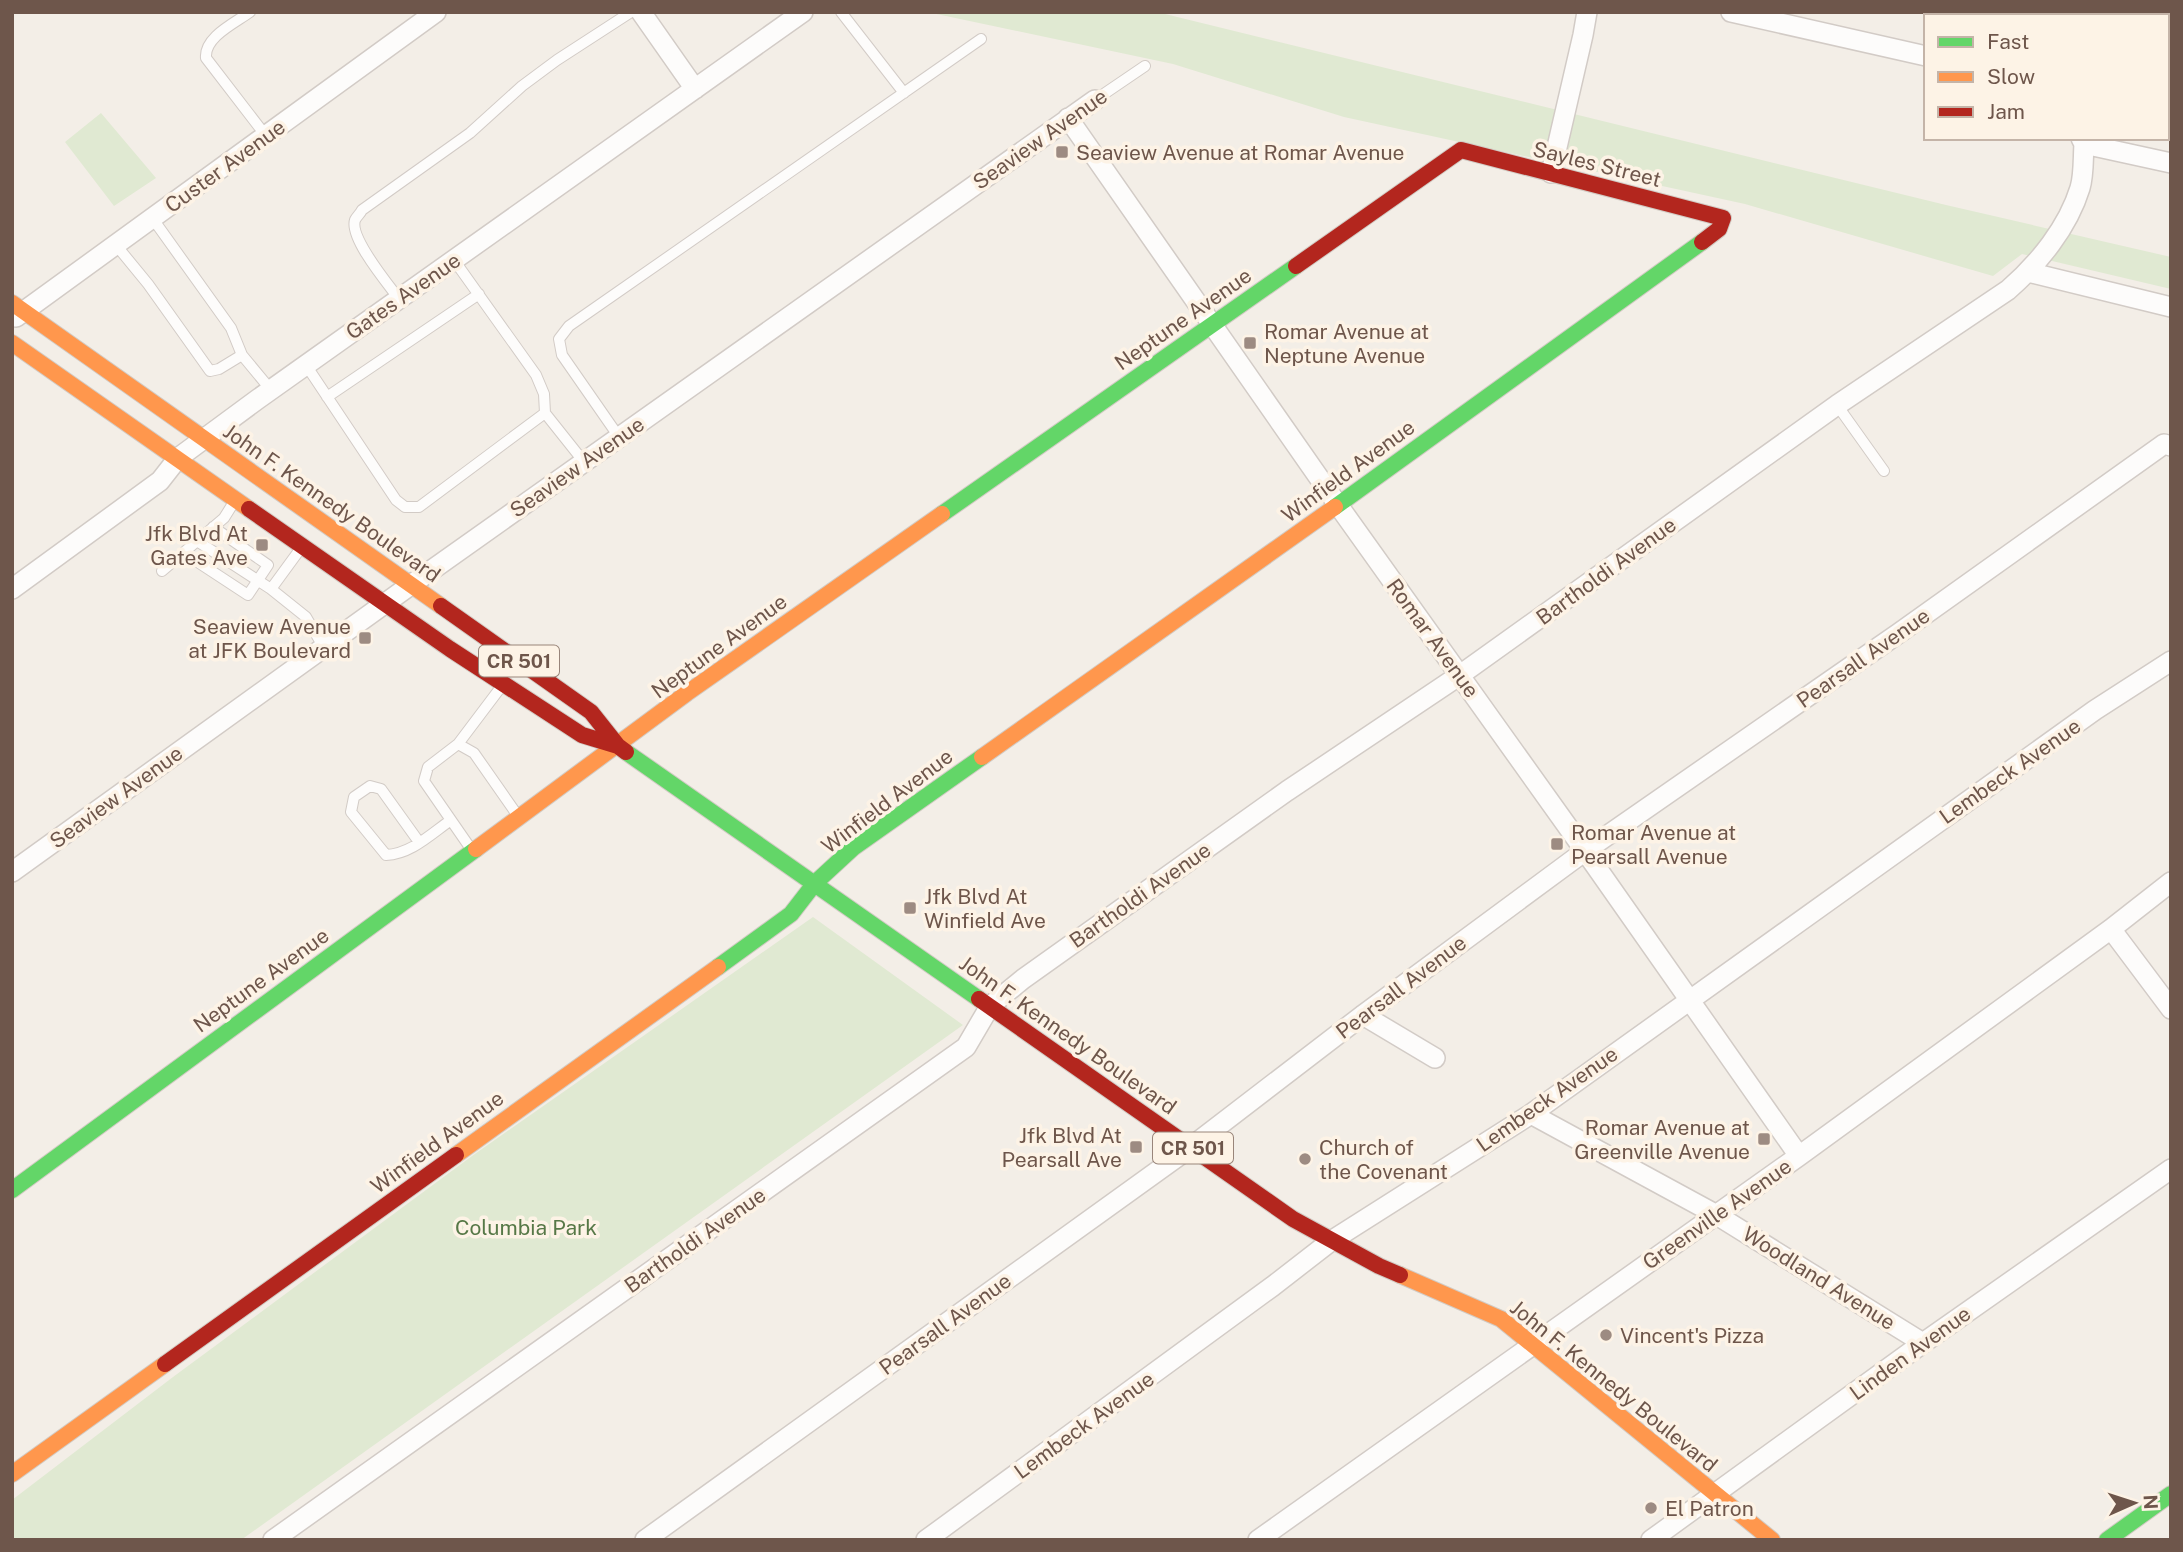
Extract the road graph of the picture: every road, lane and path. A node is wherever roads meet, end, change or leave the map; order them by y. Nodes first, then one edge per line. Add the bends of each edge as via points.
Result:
1 (250, 12) edge
2 (436, 12) edge
3 (631, 12) edge
4 (641, 12) edge
5 (803, 12) edge
6 (842, 12) edge
7 (1587, 12) edge
8 (1731, 12) edge
9 (1781, 18) edge
10 (981, 39) dead end
11 (1924, 55) edge
12 (1145, 66) dead end
13 (695, 89) junction
14 (904, 93) junction
15 (1096, 100) joint
16 (1068, 118) junction
17 (266, 136) junction
18 (2083, 141) edge
19 (1461, 150) joint
20 (2171, 163) edge
21 (1551, 173) junction
22 (1723, 218) joint
23 (153, 219) junction
24 (116, 245) junction
25 (454, 260) junction
26 (2028, 272) junction
27 (479, 294) junction
28 (399, 299) junction
29 (2171, 307) edge
30 (16, 311) edge
31 (1213, 324) junction
32 (12, 343) edge
33 (242, 355) junction
34 (306, 365) junction
35 (271, 390) junction
36 (327, 397) junction
37 (1837, 405) junction
38 (545, 413) junction
39 (620, 437) junction
40 (205, 440) junction
41 (2167, 445) edge
42 (178, 458) junction
43 (584, 462) junction
44 (1884, 471) dead end
45 (236, 499) junction
46 (1338, 505) junction
47 (213, 527) junction
48 (197, 541) junction
49 (303, 546) junction
50 (184, 553) junction
51 (162, 571) dead end
52 (257, 582) junction
53 (412, 584) junction
54 (12, 589) edge
55 (271, 590) junction
56 (386, 604) junction
57 (324, 648) junction
58 (2171, 661) edge
59 (1460, 675) junction
60 (504, 684) junction
61 (458, 744) junction
62 (618, 746) junction
63 (519, 817) junction
64 (452, 820) junction
65 (419, 842) junction
66 (472, 850) junction
67 (1585, 851) junction
68 (12, 872) edge
69 (2171, 882) edge
70 (815, 883) junction
71 (2111, 929) junction
72 (1688, 1000) junction
73 (990, 1006) junction
74 (2171, 1009) edge
75 (1363, 1015) junction
76 (1434, 1058) dead end
77 (1531, 1114) junction
78 (1191, 1147) junction
79 (1799, 1156) junction
80 (2171, 1168) edge
81 (12, 1190) edge
82 (1715, 1214) junction
83 (1331, 1241) junction
84 (1923, 1343) junction
85 (1533, 1345) junction
86 (12, 1474) edge
87 (1715, 1493) junction
88 (2171, 1494) edge
89 (273, 1540) edge
90 (645, 1540) edge
91 (926, 1540) edge
92 (1258, 1540) edge
93 (1651, 1540) edge
94 (1772, 1540) edge
95 (2107, 1540) edge

1 - 17 lane via 211,41 206,58
2 - 17 street, Custer Avenue
3 - 28 lane via 557,60 461,139 362,211 355,220 362,248
4 - 13 street
5 - 13 street, Gates Avenue
6 - 14 lane
7 - 21 street
8 - 9 street
9 - 11 street
10 - 14 lane
12 - 15 lane, Seaview Avenue
13 - 25 street, Gates Avenue
14 - 39 lane via 569,326 559,338 562,355
15 - 16 street, Seaview Avenue
16 - 31 street, Romar Avenue
16 - 39 street, Seaview Avenue
17 - 23 street, Custer Avenue
18 - 20 street
18 - 26 street, Bartholdi Avenue via 2080,187 2060,230
19 - 21 street, Sayles Street
19 - 31 street, Neptune Avenue
21 - 22 street, Sayles Street
22 - 46 street, Winfield Avenue via 1719,229
23 - 24 street, Custer Avenue
23 - 33 lane via 231,328
24 - 30 street, Custer Avenue
24 - 33 lane via 210,371
25 - 27 lane
25 - 28 street, Gates Avenue
26 - 29 street
26 - 37 street, Bartholdi Avenue
27 - 36 lane
27 - 38 lane via 536,375
28 - 34 street, Gates Avenue
30 - 40 street, John F. Kennedy Boulevard / CR 501
31 - 46 street, Romar Avenue
31 - 62 street, Neptune Avenue
32 - 42 street, John F. Kennedy Boulevard / CR 501
33 - 35 lane
34 - 35 street, Gates Avenue
34 - 36 lane
35 - 40 street, Gates Avenue
36 - 38 lane via 405,507 419,507
37 - 44 lane
37 - 59 street, Bartholdi Avenue
38 - 43 lane
39 - 43 street, Seaview Avenue
40 - 42 street, Gates Avenue
40 - 53 street, John F. Kennedy Boulevard / CR 501
41 - 67 street, Pearsall Avenue
42 - 45 street, John F. Kennedy Boulevard / CR 501
42 - 54 street, Gates Avenue via 160,481
43 - 53 street, Seaview Avenue
45 - 47 lane
45 - 49 street, John F. Kennedy Boulevard / CR 501
46 - 59 street, Romar Avenue
46 - 70 street, Winfield Avenue via 853,848
47 - 48 lane
47 - 52 lane via 268,565
48 - 50 lane
48 - 52 lane
49 - 55 lane
49 - 56 street, John F. Kennedy Boulevard / CR 501
50 - 51 lane
50 - 52 lane via 248,595
52 - 55 lane
53 - 56 street, Seaview Avenue
53 - 62 street, John F. Kennedy Boulevard / CR 501 via 591,712
55 - 57 lane via 306,617
56 - 57 street, Seaview Avenue
56 - 60 street, John F. Kennedy Boulevard / CR 501
57 - 68 street, Seaview Avenue
58 - 72 street, Lembeck Avenue via 2095,710
59 - 67 street, Romar Avenue
59 - 73 street, Bartholdi Avenue via 1265,806
60 - 61 lane
60 - 62 street, John F. Kennedy Boulevard / CR 501 via 582,735
61 - 63 lane via 474,753
61 - 64 lane via 428,767 424,781
62 - 63 street, Neptune Avenue
62 - 70 street, John F. Kennedy Boulevard / CR 501
63 - 66 street, Neptune Avenue
64 - 65 lane
64 - 66 lane
65 - 65 lane via 401,854 386,855 351,812 354,797 370,786 381,789
66 - 81 street, Neptune Avenue
67 - 72 street, Romar Avenue
67 - 75 street, Pearsall Avenue
69 - 71 street, Greenville Avenue
70 - 73 street, John F. Kennedy Boulevard / CR 501
70 - 86 street, Winfield Avenue via 791,914
71 - 74 street
71 - 79 street, Greenville Avenue
72 - 77 street, Lembeck Avenue
72 - 79 street, Romar Avenue
73 - 78 street, John F. Kennedy Boulevard / CR 501
73 - 89 street, Bartholdi Avenue via 966,1047
75 - 76 street
75 - 78 street, Pearsall Avenue
77 - 82 street, Woodland Avenue
77 - 83 street, Lembeck Avenue
78 - 83 street, John F. Kennedy Boulevard / CR 501
78 - 90 street, Pearsall Avenue
79 - 82 street, Greenville Avenue
80 - 84 street, Linden Avenue
82 - 84 street, Woodland Avenue
82 - 85 street, Greenville Avenue
83 - 85 street, John F. Kennedy Boulevard / CR 501 via 1501,1319
83 - 91 street, Lembeck Avenue
84 - 87 street, Linden Avenue
85 - 87 street, John F. Kennedy Boulevard / CR 501
85 - 92 street, Greenville Avenue
87 - 93 street, Linden Avenue
87 - 94 street, John F. Kennedy Boulevard / CR 501
88 - 95 street

